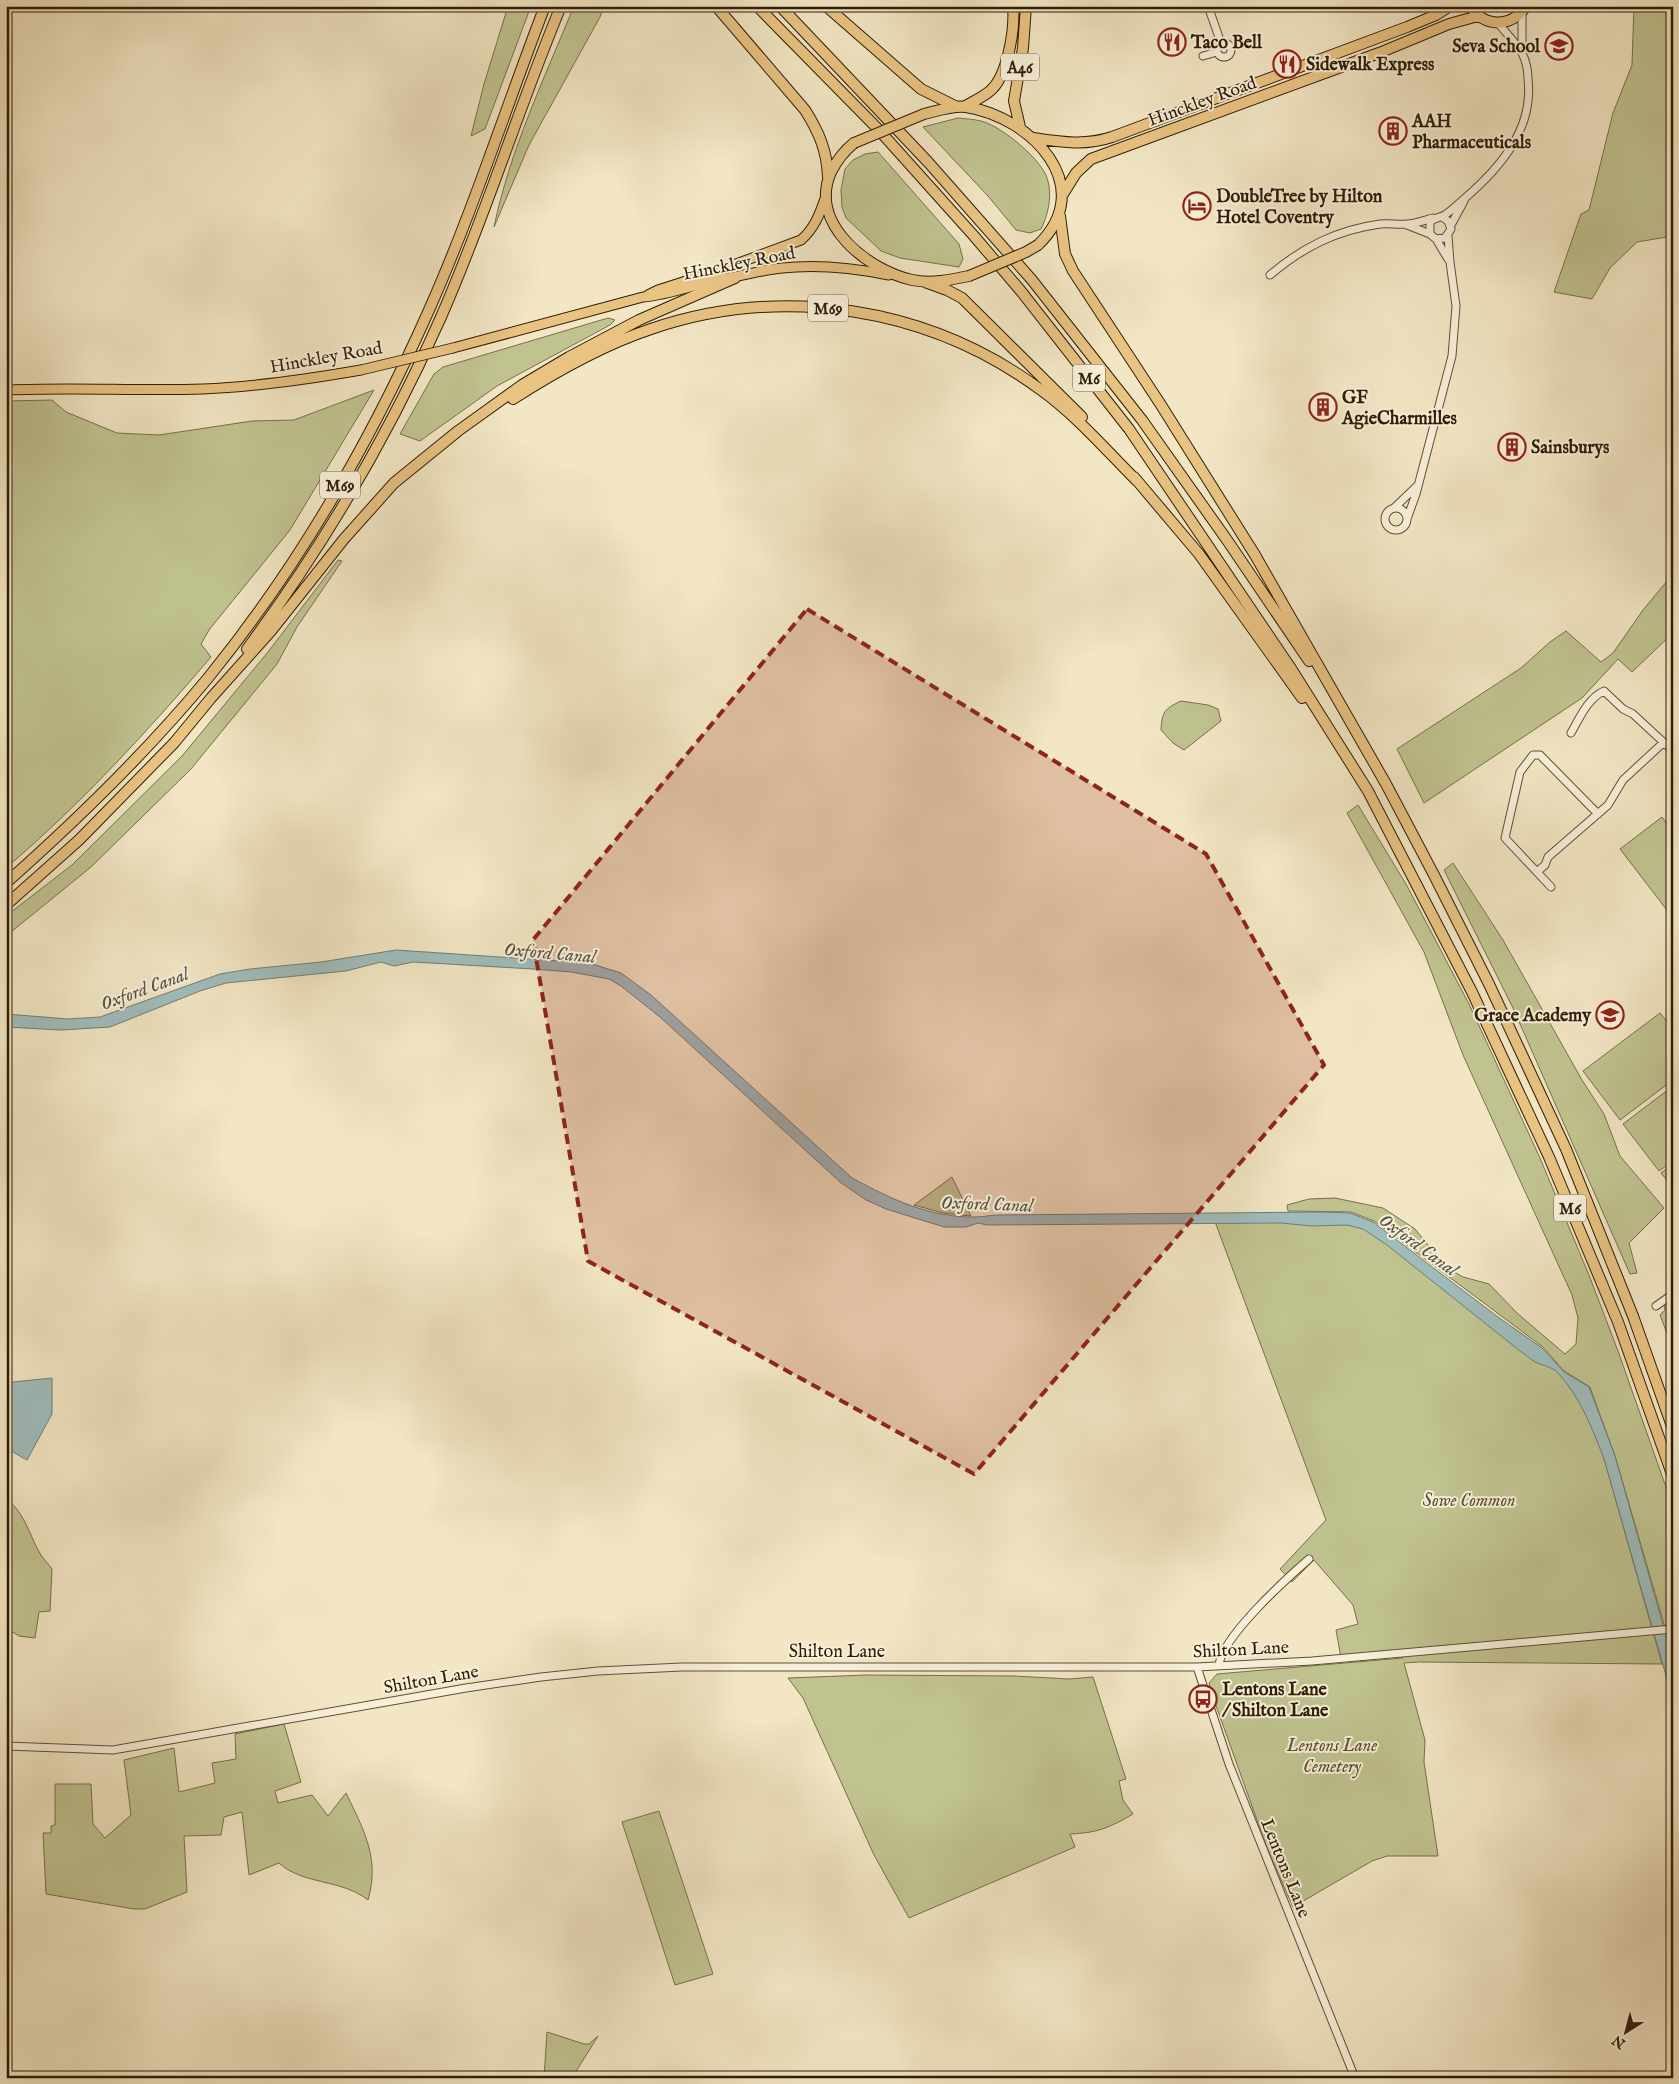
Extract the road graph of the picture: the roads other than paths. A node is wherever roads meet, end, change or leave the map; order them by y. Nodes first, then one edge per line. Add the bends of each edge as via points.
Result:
1 (545, 6) edge
2 (561, 6) edge
3 (716, 6) edge
4 (757, 6) edge
5 (780, 6) edge
6 (826, 6) edge
7 (1013, 6) edge
8 (1026, 6) edge
9 (1208, 6) edge
10 (1450, 6) edge
11 (1470, 6) edge
12 (1524, 9) edge
13 (1478, 16) junction
14 (1498, 23) junction
15 (1221, 43) junction
16 (1217, 52) junction
17 (1522, 54) junction
18 (1203, 56) dead end
19 (960, 107) junction
20 (1020, 127) junction
21 (1034, 138) junction
22 (828, 178) junction
23 (1063, 194) junction
24 (826, 195) junction
25 (1465, 198) junction
26 (1060, 216) junction
27 (1442, 217) junction
28 (1434, 218) junction
29 (1407, 224) junction
30 (1451, 225) junction
31 (1433, 236) junction
32 (1448, 236) junction
33 (1450, 262) junction
34 (1270, 274) dead end
35 (900, 277) junction
36 (735, 278) junction
37 (925, 282) junction
38 (643, 297) junction
39 (6, 390) edge
40 (487, 410) junction
41 (1137, 481) junction
42 (1417, 486) junction
43 (1395, 507) junction
44 (1407, 519) junction
45 (211, 698) junction
46 (1571, 733) dead end
47 (1664, 743) junction
48 (1673, 751) edge
49 (1386, 784) junction
50 (1368, 790) junction
51 (1598, 814) junction
52 (1538, 872) junction
53 (6, 883) edge
54 (1551, 887) dead end
55 (6, 904) edge
56 (1673, 1294) edge
57 (1656, 1306) dead end
58 (1673, 1429) edge
59 (1673, 1476) edge
60 (1308, 1559) dead end
61 (1673, 1629) edge
62 (1219, 1665) junction
63 (1197, 1667) junction
64 (6, 1746) edge
65 (1355, 2078) edge

1 - 53 highway, M69 via 430,309 391,391 315,527 268,599 188,701 134,762 75,821
2 - 45 highway, M69 via 442,316 400,407 317,550
3 - 22 highway via 799,103 816,128 826,152
4 - 50 highway, M6 via 878,129 974,236 1129,429 1290,667
5 - 49 highway, M6 via 928,162 1032,280 1142,420 1306,657
6 - 19 highway via 910,81
7 - 19 highway, A46 via 1010,43 999,80 991,90
8 - 20 highway, A46 via 1014,100
9 - 15 street
10 - 21 highway, Hinckley Road via 1407,27 1098,142 1080,144
11 - 13 highway
12 - 14 highway via 1509,20
12 - 17 street
13 - 14 highway
13 - 23 highway, Hinckley Road via 1449,24 1091,159 1076,173
14 - 17 street
15 - 16 street
15 - 16 street via 1228,44 1231,53 1222,57
16 - 18 street
17 - 25 street via 1530,92 1521,132 1505,156
19 - 20 highway via 1004,118
19 - 22 highway, bridge via 924,114 854,143 839,158
20 - 21 highway
21 - 23 highway via 1056,168
22 - 24 highway
23 - 26 highway
24 - 35 highway via 834,224 846,241 871,263
24 - 38 main road, Hinckley Road via 817,221 801,240
25 - 27 street
25 - 30 street
26 - 37 highway, bridge via 1049,234 1026,252 969,276
26 - 49 highway via 1064,254 1072,271 1255,555
27 - 28 street
27 - 30 street
28 - 29 street
28 - 31 street via 1428,226
29 - 31 street
29 - 34 street via 1382,224 1330,236 1290,258
30 - 32 street
31 - 32 street via 1442,239
31 - 33 street
32 - 33 street
33 - 42 street via 1456,306 1452,356
35 - 36 main road, Hinckley Road via 856,269 803,266
35 - 37 highway
36 - 38 main road, Hinckley Road
36 - 40 highway, M69 via 663,309 578,352
37 - 41 highway via 962,298 1092,427
38 - 39 main road, Hinckley Road, bridge via 452,348 361,370 306,379 231,388
40 - 41 highway, M69 via 507,403 604,348 671,322 754,307 804,306 852,310 901,320 935,332 970,346 1015,372 1060,405
40 - 45 highway, M69 via 394,483
41 - 50 highway via 1199,554
42 - 43 street
42 - 44 street
43 - 44 street via 1405,512
43 - 44 street via 1385,518 1389,528 1401,529
45 - 55 highway, M69 via 146,773 79,840
46 - 47 street via 1585,709 1604,692
47 - 48 street
47 - 51 street via 1623,780 1609,804
49 - 58 highway, M6 via 1489,984 1566,1149 1633,1316
50 - 59 highway, M6 via 1472,992 1549,1157 1618,1322
51 - 52 street via 1548,857
51 - 52 street via 1540,755 1534,755 1520,772 1505,838
52 - 54 street
56 - 57 street
60 - 62 street via 1229,1642
61 - 62 street, Shilton Lane via 1312,1661
62 - 63 street, Shilton Lane
63 - 64 street, Shilton Lane via 775,1666 606,1671 466,1688 131,1748
63 - 65 street, Lentons Lane via 1229,1764

